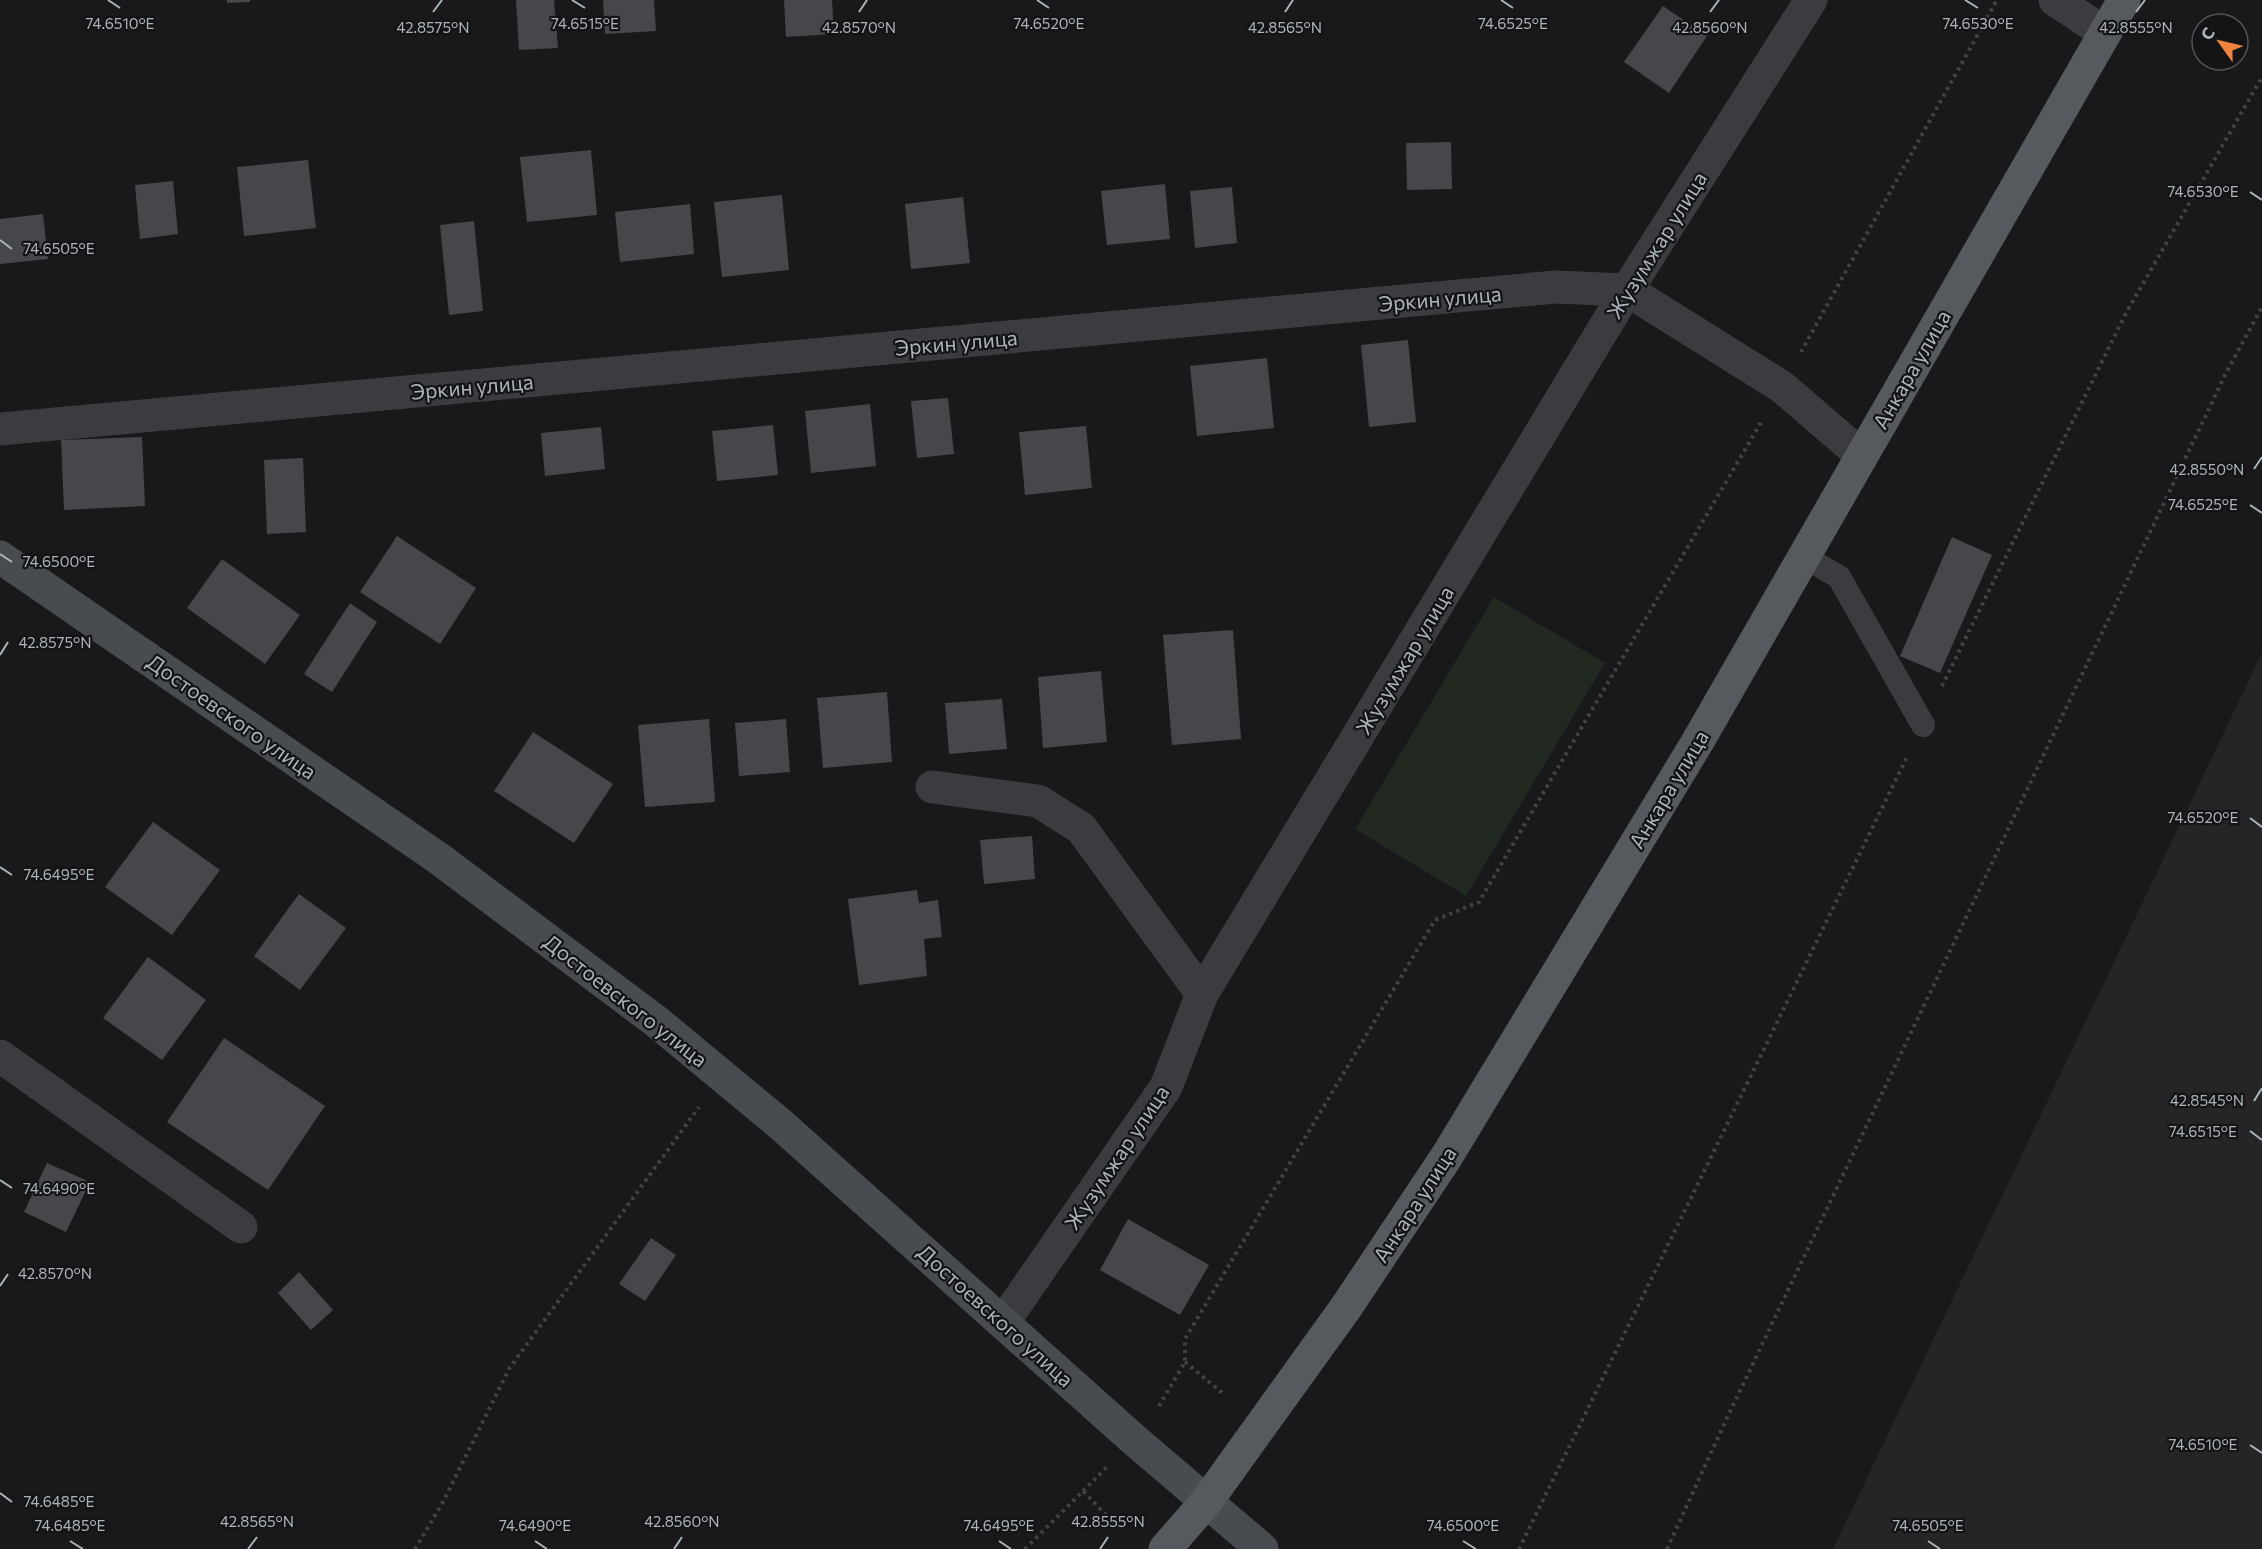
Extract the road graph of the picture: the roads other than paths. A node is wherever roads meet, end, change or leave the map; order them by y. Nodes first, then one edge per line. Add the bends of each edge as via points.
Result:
1 (1811, 0) edge
2 (2055, 0) edge
3 (2124, 0) edge
4 (2105, 33) junction
5 (1627, 290) junction
6 (0, 429) edge
7 (1861, 455) junction
8 (1803, 556) junction
9 (0, 557) edge
10 (1923, 724) road end
11 (932, 787) dead end
12 (1202, 993) junction
13 (0, 1056) edge
14 (241, 1227) dead end
15 (1004, 1322) junction
16 (1206, 1502) junction
17 (1165, 1549) edge
18 (1262, 1549) edge

1 - 5 street, Жузумжар улица
2 - 4 street
3 - 4 main road, Анкара улица
4 - 7 main road, Анкара улица
5 - 6 street, Эркин улица via 1556,287
5 - 7 street, Эркин улица via 1782,387
5 - 12 street, Жузумжар улица
7 - 8 main road, Анкара улица
8 - 10 lane via 1839,577
8 - 16 main road, Анкара улица via 1692,751 1447,1156 1347,1306
9 - 15 street, Достоевского улица via 438,858 657,1022
11 - 12 street via 1038,801 1081,828
12 - 15 street, Жузумжар улица via 1166,1087
13 - 14 street
15 - 16 street, Достоевского улица
16 - 17 main road, Анкара улица
16 - 18 street, Достоевского улица

